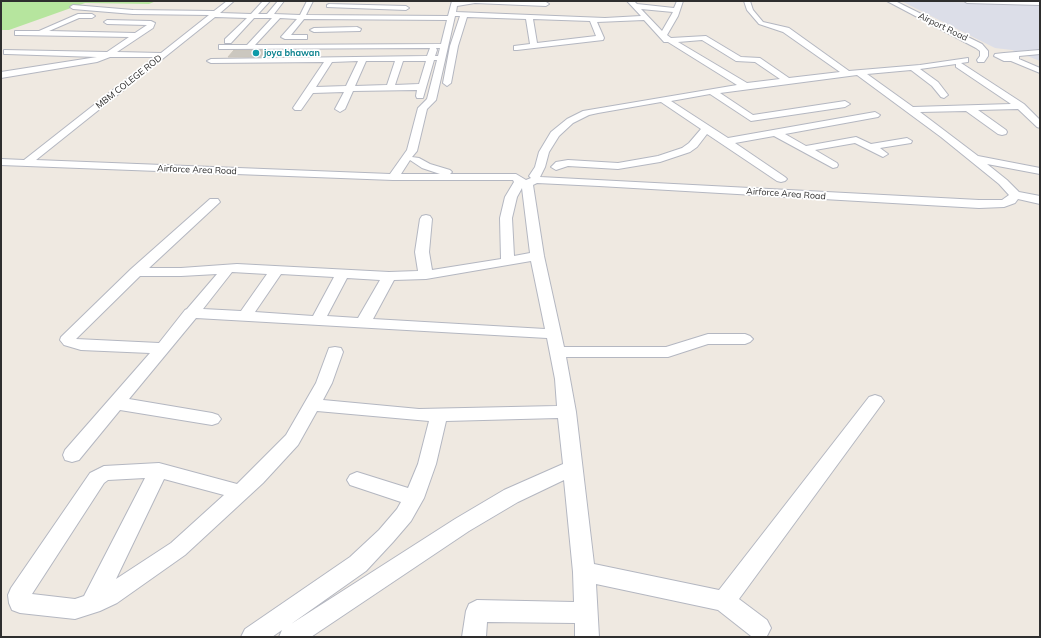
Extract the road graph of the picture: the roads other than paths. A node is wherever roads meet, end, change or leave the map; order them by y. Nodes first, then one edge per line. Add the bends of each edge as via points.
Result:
1 (231, 1) edge
2 (267, 1) edge
3 (280, 1) edge
4 (680, 1) edge
5 (747, 1) edge
6 (883, 1) edge
7 (890, 1) edge
8 (967, 1) edge
9 (994, 1) edge
10 (464, 2) edge
11 (1022, 2) edge
12 (331, 3) edge
13 (1040, 3) edge
14 (173, 4) dead end
15 (546, 4) dead end
16 (632, 4) edge
17 (310, 6) edge
18 (73, 8) dead end
19 (260, 8) junction
20 (276, 8) junction
21 (287, 8) dead end
22 (677, 10) junction
23 (133, 12) junction
24 (162, 12) junction
25 (449, 12) edge
26 (215, 14) junction
27 (253, 15) junction
28 (464, 15) junction
29 (269, 16) junction
30 (278, 16) junction
31 (302, 17) junction
32 (529, 17) junction
33 (117, 18) junction
34 (362, 18) junction
35 (646, 18) junction
36 (592, 19) junction
37 (101, 25) junction
38 (357, 29) junction
39 (314, 30) dead end
40 (18, 33) dead end
41 (76, 35) junction
42 (137, 35) junction
43 (48, 36) dead end
44 (353, 36) junction
45 (387, 37) dead end
46 (37, 38) junction
47 (280, 38) junction
48 (665, 38) junction
49 (228, 41) dead end
50 (435, 42) junction
51 (74, 44) dead end
52 (1, 45) edge
53 (444, 45) junction
54 (534, 45) junction
55 (383, 46) junction
56 (454, 46) junction
57 (222, 47) dead end
58 (249, 47) junction
59 (265, 47) junction
60 (348, 47) junction
61 (517, 48) dead end
62 (974, 52) dead end
63 (1040, 52) edge
64 (4, 54) edge
65 (53, 54) junction
66 (108, 54) junction
67 (164, 55) junction
68 (1040, 56) edge
69 (364, 58) junction
70 (400, 58) junction
71 (442, 58) junction
72 (1009, 58) junction
73 (330, 59) junction
74 (431, 59) junction
75 (211, 61) dead end
76 (980, 61) junction
77 (962, 63) junction
78 (916, 68) junction
79 (1040, 71) edge
80 (859, 72) junction
81 (19, 73) junction
82 (848, 74) junction
83 (1, 75) edge
84 (788, 81) junction
85 (447, 83) dead end
86 (745, 86) junction
87 (423, 87) junction
88 (390, 88) junction
89 (350, 89) junction
90 (309, 90) junction
91 (711, 91) junction
92 (944, 95) dead end
93 (662, 99) junction
94 (845, 104) dead end
95 (967, 107) junction
96 (298, 108) dead end
97 (423, 108) junction
98 (1022, 108) junction
99 (340, 109) dead end
100 (910, 110) junction
101 (875, 115) dead end
102 (1036, 115) edge
103 (1040, 125) edge
104 (706, 129) junction
105 (1002, 132) dead end
106 (776, 133) junction
107 (908, 141) dead end
108 (725, 142) junction
109 (870, 147) junction
110 (805, 149) junction
111 (883, 154) dead end
112 (414, 155) junction
113 (975, 159) junction
114 (404, 160) junction
115 (1, 162) edge
116 (26, 163) junction
117 (833, 165) dead end
118 (556, 167) dead end
119 (1040, 171) edge
120 (361, 176) junction
121 (393, 177) junction
122 (418, 177) junction
123 (464, 177) junction
124 (527, 179) junction
125 (781, 179) dead end
126 (1015, 195) junction
127 (1040, 200) edge
128 (214, 202) dead end
129 (426, 219) dead end
130 (537, 256) junction
131 (508, 262) junction
132 (228, 269) junction
133 (277, 270) junction
134 (136, 272) junction
135 (343, 273) junction
136 (426, 275) junction
137 (389, 276) junction
138 (190, 313) junction
139 (245, 316) junction
140 (318, 320) junction
141 (363, 323) junction
142 (554, 334) junction
143 (745, 339) dead end
144 (163, 348) junction
145 (335, 352) dead end
146 (557, 352) junction
147 (875, 401) dead end
148 (116, 403) junction
149 (312, 405) junction
150 (567, 412) junction
151 (439, 415) junction
152 (212, 419) dead end
153 (72, 455) dead end
154 (573, 468) junction
155 (159, 470) junction
156 (357, 480) dead end
157 (240, 492) junction
158 (414, 498) junction
159 (584, 572) junction
160 (724, 601) junction
161 (92, 604) junction
162 (586, 613) junction
163 (759, 628) dead end
164 (253, 637) edge
165 (291, 637) edge
166 (474, 637) edge
167 (587, 637) edge

1 - 26 street, MBM COLEGE ROD
2 - 19 street
3 - 20 street
4 - 22 street
5 - 82 street via 750,10 761,23 786,30
6 - 62 street, Airport Road via 965,42
7 - 76 street, Airport Road via 974,42 984,51
8 - 9 street
9 - 11 street
10 - 15 street
10 - 25 street
11 - 13 street
12 - 17 street
12 - 25 street via 412,7 409,12
14 - 24 street
16 - 22 street
16 - 35 street
17 - 31 street
18 - 23 street
19 - 20 street
19 - 27 street
20 - 21 street
20 - 29 street
22 - 48 street
23 - 24 street
23 - 33 street
24 - 26 street
25 - 28 street
25 - 34 street
25 - 53 street
26 - 27 street
26 - 67 street, MBM COLEGE ROD
27 - 29 street
27 - 49 street
28 - 32 street
28 - 56 street
29 - 30 street
30 - 31 street
30 - 58 street
31 - 34 street
31 - 47 street
32 - 36 street
32 - 54 street
33 - 37 street
33 - 46 street via 78,16
34 - 38 street
35 - 36 street
35 - 48 street
36 - 54 street via 600,38
37 - 41 street
37 - 42 street via 151,23
38 - 39 street
38 - 44 street
40 - 46 street
41 - 42 street
41 - 46 street
42 - 66 street
43 - 46 street
44 - 47 street
44 - 60 street
45 - 55 street
47 - 59 street
48 - 84 street via 703,38 739,59 757,60
48 - 86 street
50 - 53 street
50 - 55 street
50 - 74 street
51 - 65 street
52 - 64 street via 23,46
53 - 56 street
53 - 71 street
54 - 61 street
55 - 60 street
56 - 85 street
57 - 58 street
58 - 59 street
59 - 60 street
63 - 72 street
64 - 65 street
65 - 66 street
65 - 81 street
66 - 67 street
66 - 81 street via 91,62
67 - 116 street, MBM COLEGE ROD
68 - 72 street
69 - 70 street
69 - 73 street
69 - 89 street
70 - 74 street
70 - 88 street
71 - 74 street
71 - 97 street via 431,100
72 - 76 street
72 - 79 street
73 - 75 street
73 - 90 street
74 - 87 street
76 - 77 street
77 - 78 street
77 - 98 street
78 - 80 street
78 - 92 street
80 - 82 street
80 - 100 street
81 - 83 street
82 - 84 street
84 - 86 street
86 - 91 street
87 - 88 street
87 - 97 street via 419,98
88 - 89 street
89 - 90 street
89 - 99 street
90 - 96 street
91 - 93 street
91 - 94 street via 751,118
93 - 104 street
93 - 124 street via 598,110 576,118 556,134 542,156 540,167
95 - 98 street
95 - 100 street
95 - 105 street
97 - 112 street
98 - 102 street
100 - 113 street
101 - 106 street
102 - 103 street
104 - 108 street
104 - 118 street via 686,150 660,159 618,166 568,163
106 - 108 street
106 - 110 street
107 - 109 street
108 - 125 street
109 - 110 street via 856,140
109 - 111 street
110 - 117 street
112 - 114 street
112 - 122 street
112 - 123 street via 436,170
113 - 119 street
113 - 126 street
114 - 120 street
114 - 121 street
115 - 116 street, Airforce Area Road
116 - 120 street, Airforce Area Road
120 - 121 street, Airforce Area Road
121 - 122 street, Airforce Area Road
122 - 123 street, Airforce Area Road
123 - 124 street, Airforce Area Road
124 - 126 street, Airforce Area Road via 979,204 1004,202 1011,200
124 - 130 street
124 - 131 street via 511,196 506,218
126 - 127 street
128 - 134 street
129 - 136 street via 422,252
130 - 131 street
130 - 142 street
131 - 136 street
132 - 133 street
132 - 134 street
132 - 138 street
133 - 135 street
133 - 139 street
134 - 144 street via 68,340 81,345
135 - 137 street
135 - 140 street
136 - 137 street
137 - 141 street
138 - 139 street
138 - 144 street
139 - 140 street
140 - 141 street
141 - 142 street
142 - 146 street
143 - 146 street via 708,339 668,352
144 - 148 street
145 - 149 street via 324,383
146 - 150 street
147 - 160 street
148 - 152 street
148 - 153 street
149 - 151 street
149 - 157 street via 292,440
150 - 151 street
150 - 154 street
151 - 158 street via 428,464
154 - 159 street
154 - 165 street via 498,503
155 - 157 street
155 - 161 street
155 - 161 street via 104,473 97,478 19,595 20,603 38,606 74,609
156 - 158 street
157 - 161 street via 178,549 109,596
158 - 164 street via 395,526 358,564
159 - 160 street
159 - 162 street
160 - 163 street
162 - 166 street via 477,611
162 - 167 street

